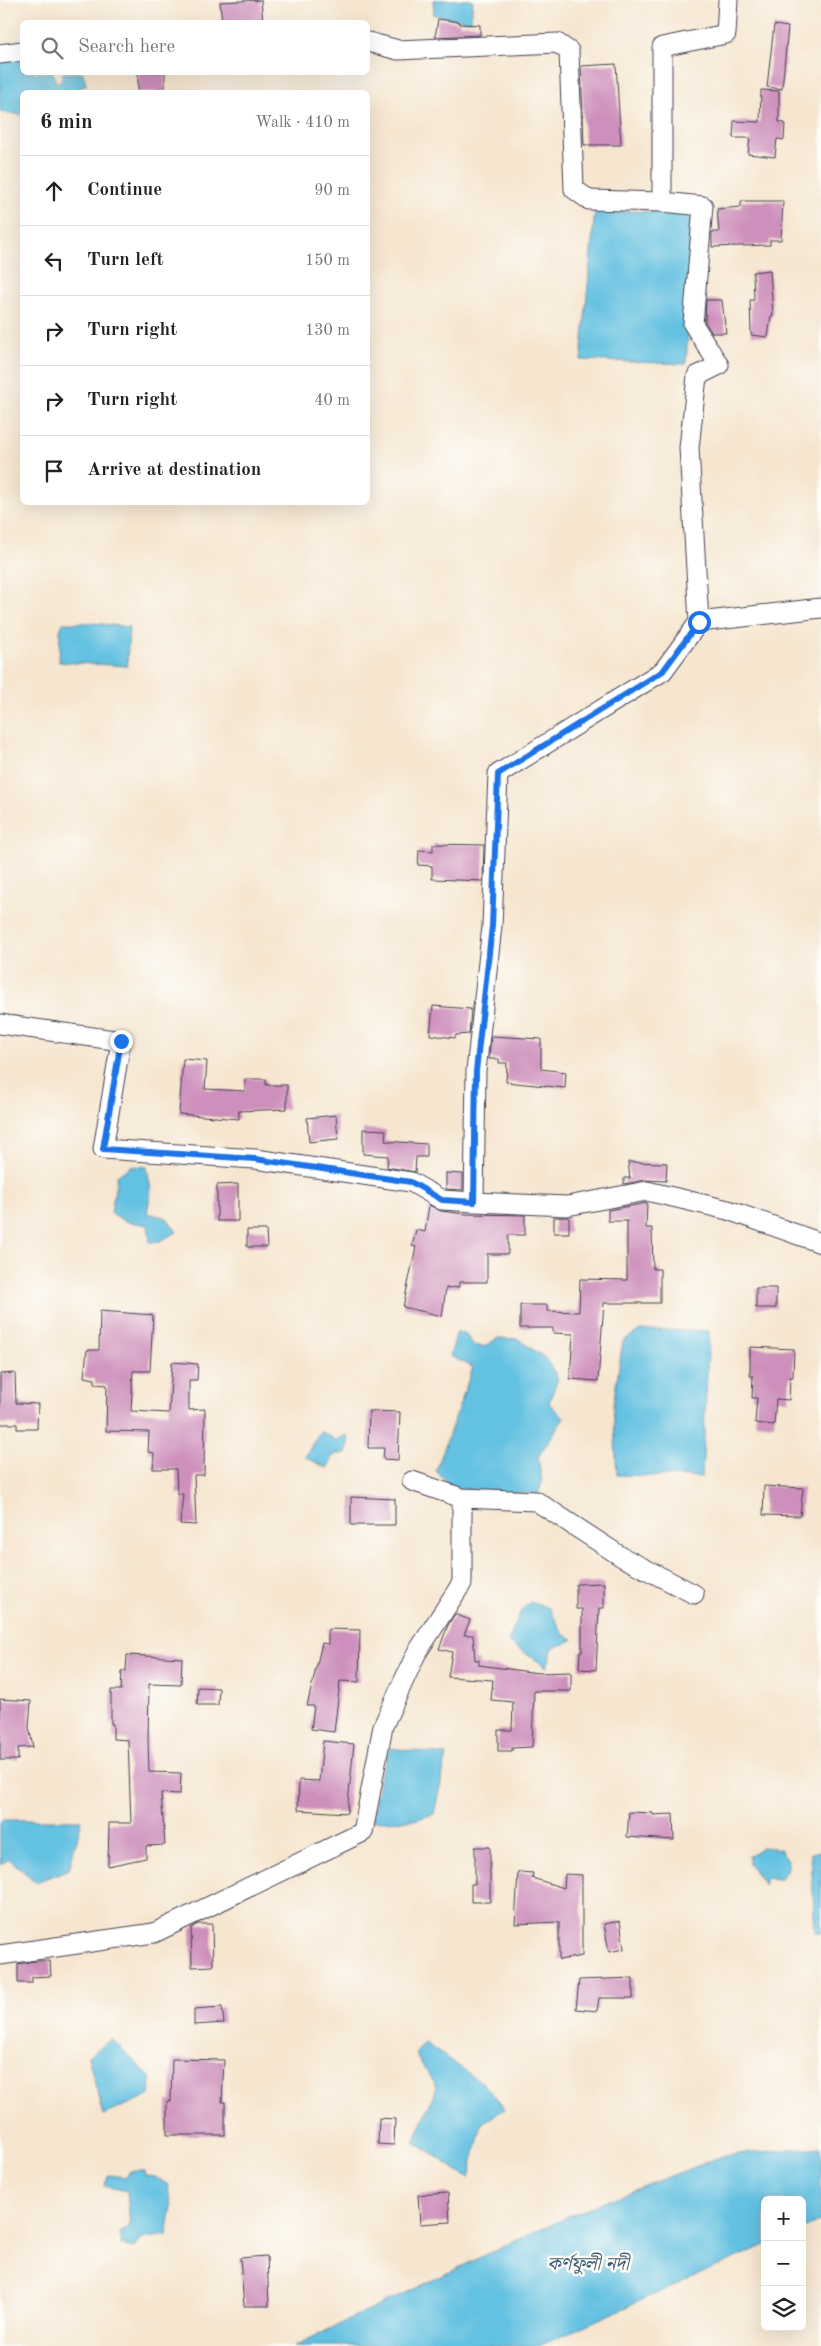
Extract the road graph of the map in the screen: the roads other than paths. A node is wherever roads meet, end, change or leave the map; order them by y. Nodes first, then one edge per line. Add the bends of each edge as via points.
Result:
1 (728, 0) edge
2 (370, 43) edge
3 (20, 51) edge
4 (0, 54) edge
5 (662, 202) junction
6 (821, 608) edge
7 (699, 622) junction
8 (0, 1024) edge
9 (474, 1202) junction
10 (821, 1243) edge
11 (412, 1481) dead end
12 (462, 1498) junction
13 (694, 1594) dead end
14 (0, 1955) edge

1 - 5 street via 726,34 662,47
2 - 5 street via 398,50 557,43 569,51 574,189 589,200
3 - 4 street
5 - 7 street via 703,206 693,324 719,365 697,376 689,448
6 - 7 street
7 - 9 street via 663,671 498,774 492,926 476,1071
8 - 9 street via 121,1041 103,1149 255,1159 411,1182 442,1200
9 - 10 street via 567,1206 647,1191 728,1210
11 - 12 street
12 - 13 street via 536,1502 622,1557
12 - 14 street via 462,1583 416,1654 383,1726 363,1832 154,1933

